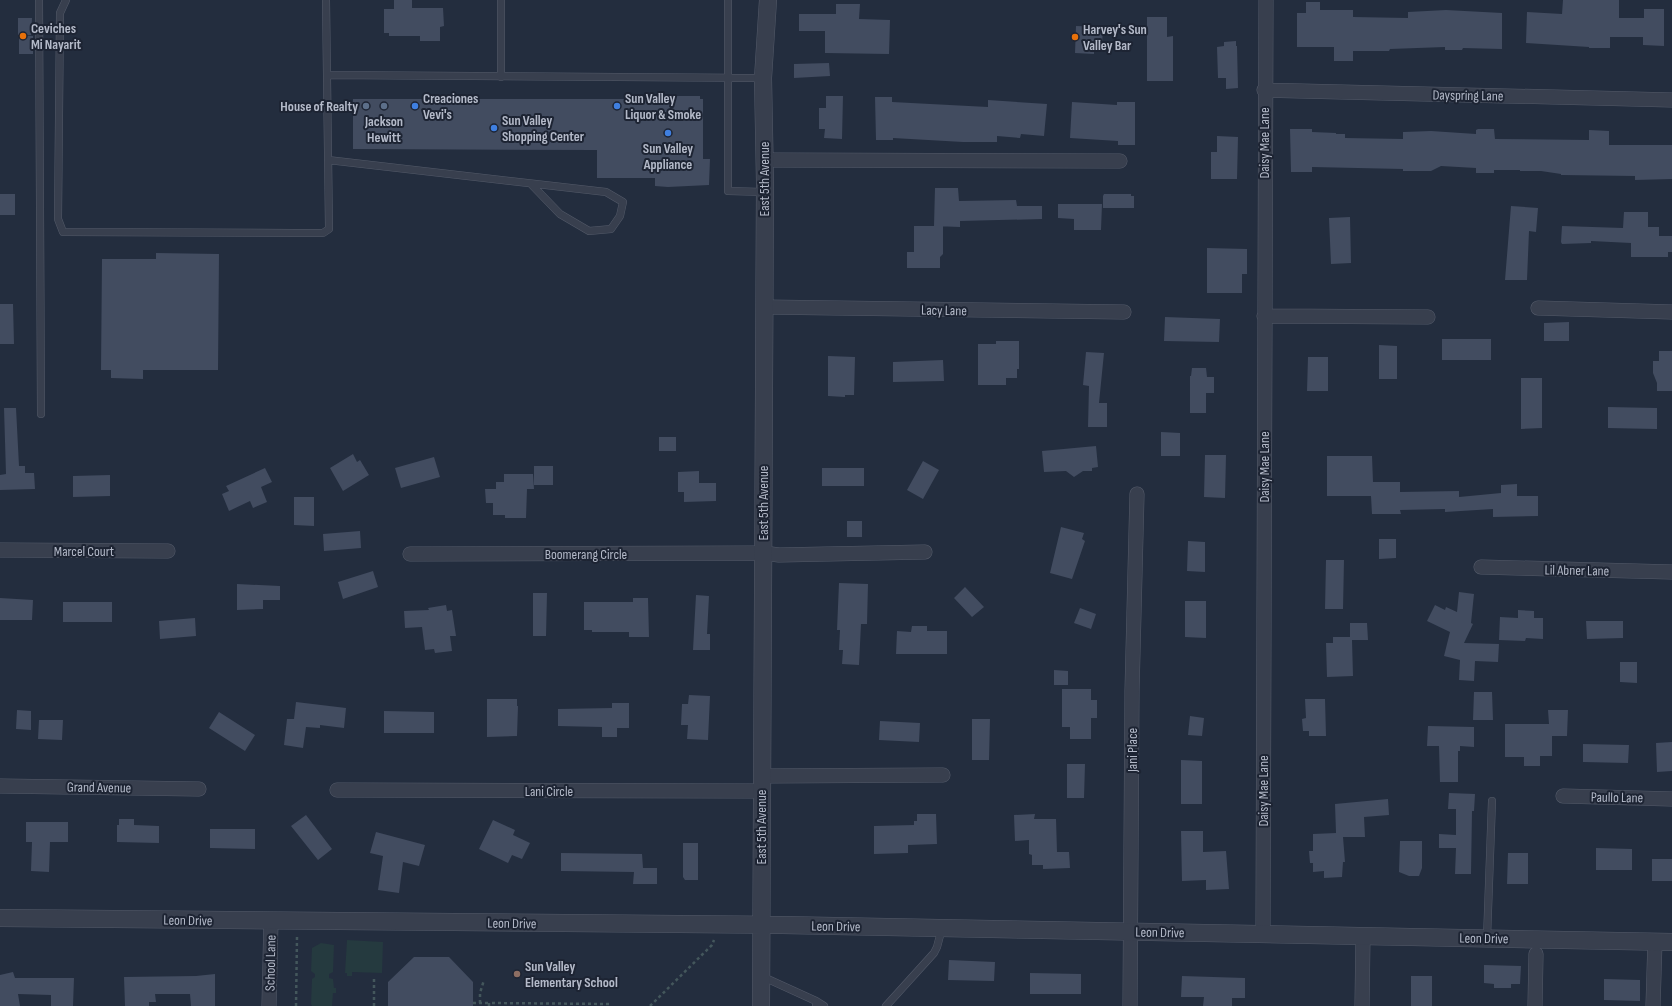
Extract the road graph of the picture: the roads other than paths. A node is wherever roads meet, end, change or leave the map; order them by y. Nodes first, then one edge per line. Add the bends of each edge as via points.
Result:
1 (39, 0) edge
2 (66, 0) edge
3 (326, 0) edge
4 (501, 0) edge
5 (728, 0) edge
6 (768, 0) edge
7 (1266, 0) edge
8 (327, 75) junction
9 (501, 77) junction
10 (728, 77) junction
11 (763, 78) junction
12 (1264, 90) junction
13 (1672, 100) edge
14 (328, 160) junction
15 (764, 160) junction
16 (1120, 161) dead end
17 (531, 184) junction
18 (765, 192) junction
19 (764, 307) junction
20 (1538, 308) dead end
21 (1124, 312) dead end
22 (1672, 312) edge
23 (1264, 316) junction
24 (1428, 317) dead end
25 (41, 414) dead end
26 (1137, 494) dead end
27 (0, 550) edge
28 (168, 551) dead end
29 (925, 552) dead end
30 (763, 553) junction
31 (410, 554) dead end
32 (1482, 567) dead end
33 (1672, 572) edge
34 (943, 775) dead end
35 (762, 784) junction
36 (0, 786) edge
37 (199, 789) dead end
38 (337, 790) dead end
39 (1563, 796) dead end
40 (1672, 799) edge
41 (1492, 801) dead end
42 (0, 918) edge
43 (271, 920) junction
44 (761, 925) junction
45 (942, 928) junction
46 (1130, 932) junction
47 (1263, 934) junction
48 (1363, 936) junction
49 (1487, 938) junction
50 (1655, 941) junction
51 (1672, 942) edge
52 (1536, 945) junction
53 (761, 976) junction
54 (816, 1004) edge
55 (269, 1006) edge
56 (761, 1006) edge
57 (824, 1006) edge
58 (886, 1006) edge
59 (1130, 1006) edge
60 (1362, 1006) edge
61 (1535, 1006) edge
62 (1653, 1006) edge

1 - 25 lane
2 - 14 lane via 60,13 59,88 58,219 63,232 323,233 329,229
3 - 8 lane
4 - 9 lane
5 - 10 lane
6 - 11 street, East 5th Avenue
7 - 12 street, Daisy Mae Lane
8 - 9 lane
8 - 14 lane
9 - 10 lane
10 - 11 lane
10 - 18 lane via 728,191
11 - 15 street, East 5th Avenue
12 - 13 street, Dayspring Lane
12 - 23 street, Daisy Mae Lane
14 - 17 lane
15 - 16 street
15 - 18 street, East 5th Avenue
17 - 17 lane via 606,192 623,202 620,216 611,229 589,231 560,214
18 - 19 street, East 5th Avenue
19 - 21 street, Lacy Lane
19 - 30 street, East 5th Avenue
20 - 22 street
23 - 24 street
23 - 47 street, Daisy Mae Lane
26 - 46 street, Jani Place
27 - 28 street, Marcel Court
29 - 30 street, Boomerang Circle via 779,555
30 - 31 street, Boomerang Circle
30 - 35 street, East 5th Avenue
32 - 33 street, Lil Abner Lane
34 - 35 street, Lani Circle
35 - 38 street, Lani Circle
35 - 44 street, East 5th Avenue
36 - 37 street, Grand Avenue
39 - 40 street, Paullo Lane
41 - 49 lane
42 - 43 street, Leon Drive
43 - 44 street, Leon Drive
43 - 55 street, School Lane
44 - 45 street, Leon Drive
44 - 53 street, East 5th Avenue
45 - 46 street, Leon Drive
45 - 58 lane via 934,953
46 - 47 street, Leon Drive
46 - 59 street, Jani Place
47 - 48 street, Leon Drive
48 - 49 street, Leon Drive
48 - 60 street
49 - 52 street, Leon Drive
50 - 51 street, Leon Drive
50 - 52 street, Leon Drive
50 - 62 street
52 - 61 street
53 - 54 lane
53 - 56 street, East 5th Avenue
54 - 57 lane

